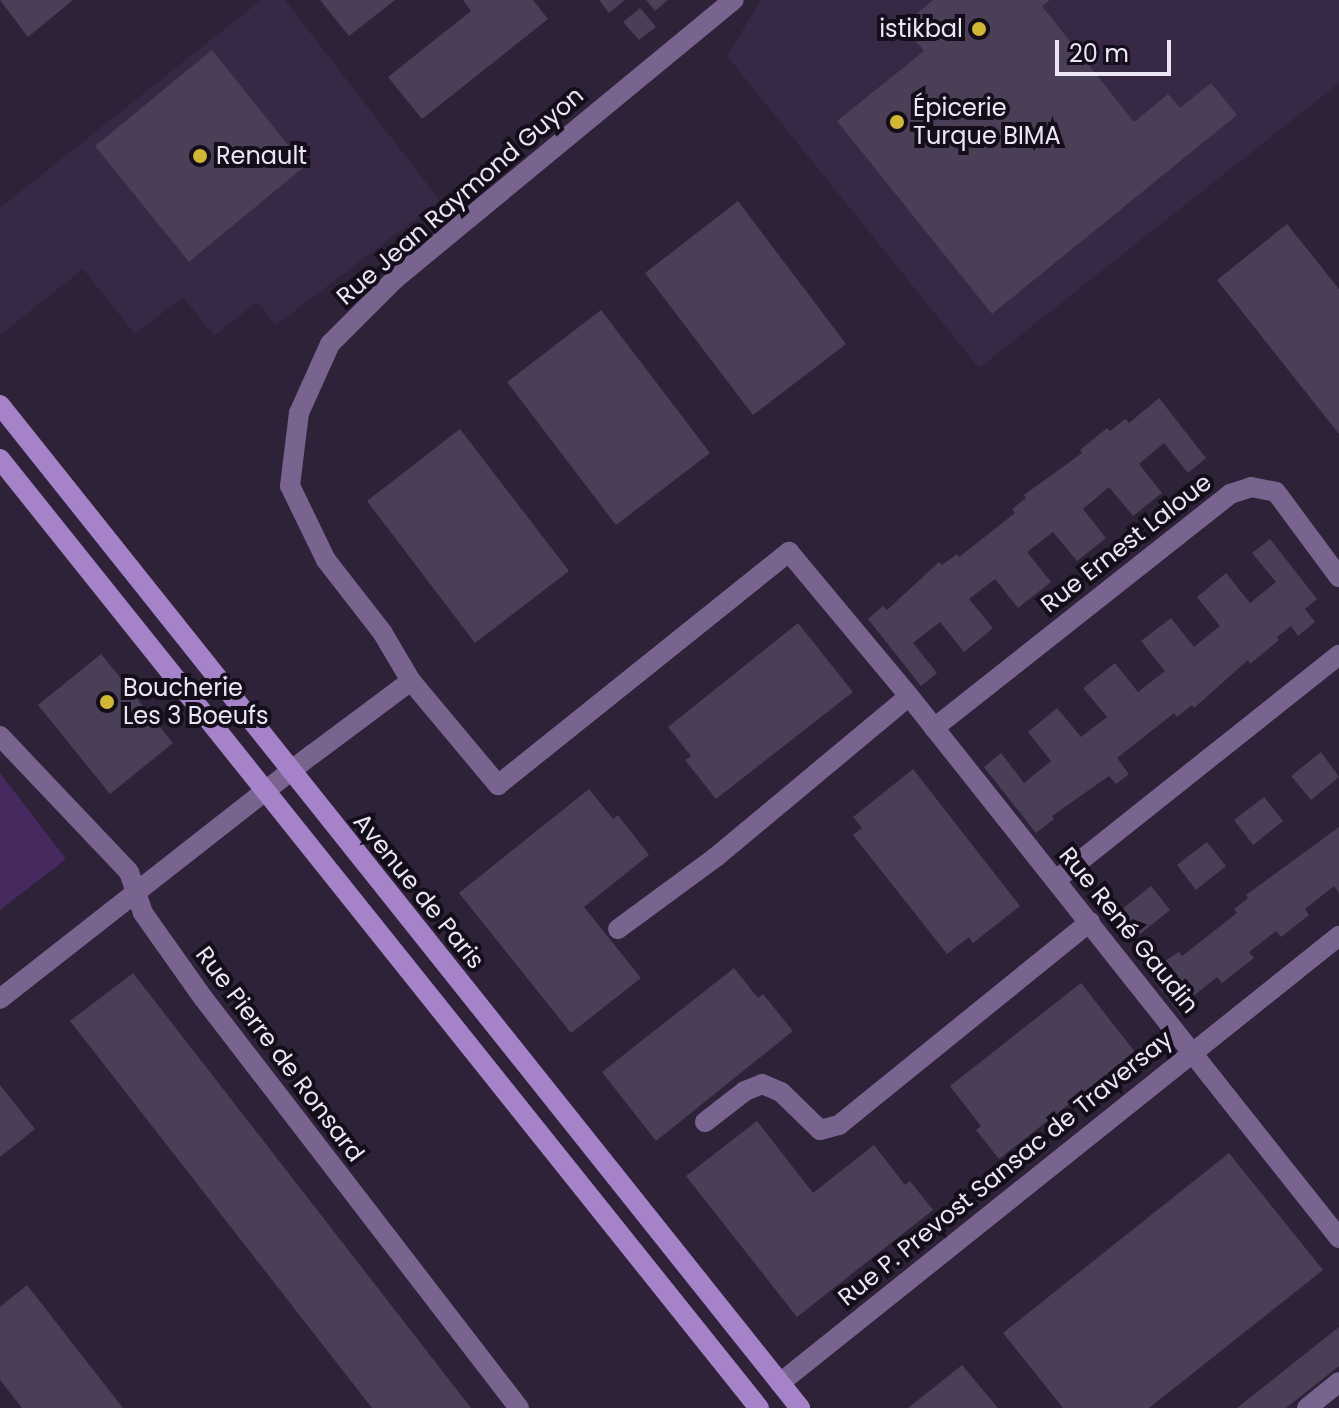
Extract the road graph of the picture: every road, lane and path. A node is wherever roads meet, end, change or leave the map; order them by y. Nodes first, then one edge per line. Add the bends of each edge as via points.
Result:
1 (734, 0) edge
2 (0, 405) edge
3 (0, 459) edge
4 (1339, 577) edge
5 (1339, 655) edge
6 (411, 681) junction
7 (909, 696) junction
8 (934, 728) junction
9 (0, 736) edge
10 (291, 772) junction
11 (265, 793) junction
12 (1056, 880) junction
13 (137, 892) junction
14 (1090, 922) junction
15 (618, 929) dead end
16 (1339, 936) edge
17 (0, 999) edge
18 (1192, 1050) junction
19 (705, 1122) dead end
20 (1339, 1238) edge
21 (1339, 1382) edge
22 (780, 1383) junction
23 (519, 1408) edge
24 (759, 1408) edge
25 (800, 1408) edge
26 (1307, 1408) edge

1 - 6 street, Rue Jean Raymond Guyon via 395,279 330,344 299,413 290,486 326,560 382,632
2 - 10 main road, Avenue de Paris
3 - 11 main road
4 - 8 street, Rue Ernest Laloue via 1276,492 1251,487 1230,494
5 - 12 street
6 - 7 street, Rue Jean Raymond Guyon via 498,785 789,552
6 - 10 street
7 - 8 street, Rue René Gaudin
7 - 15 street via 716,857
8 - 12 street, Rue René Gaudin
9 - 13 street, Rue Pierre de Ronsard via 129,872
10 - 11 street
10 - 22 main road, Avenue de Paris
11 - 13 street
11 - 24 main road
12 - 14 street, Rue René Gaudin
13 - 17 street
13 - 23 street, Rue Pierre de Ronsard via 143,913 204,999
14 - 18 street, Rue René Gaudin
14 - 19 street via 839,1125 820,1130 781,1092 762,1084
16 - 18 street, Rue P. Prevost Sansac de Traversay
18 - 20 street, Rue René Gaudin
18 - 22 street, Rue P. Prevost Sansac de Traversay
21 - 26 street
22 - 25 main road, Avenue de Paris

